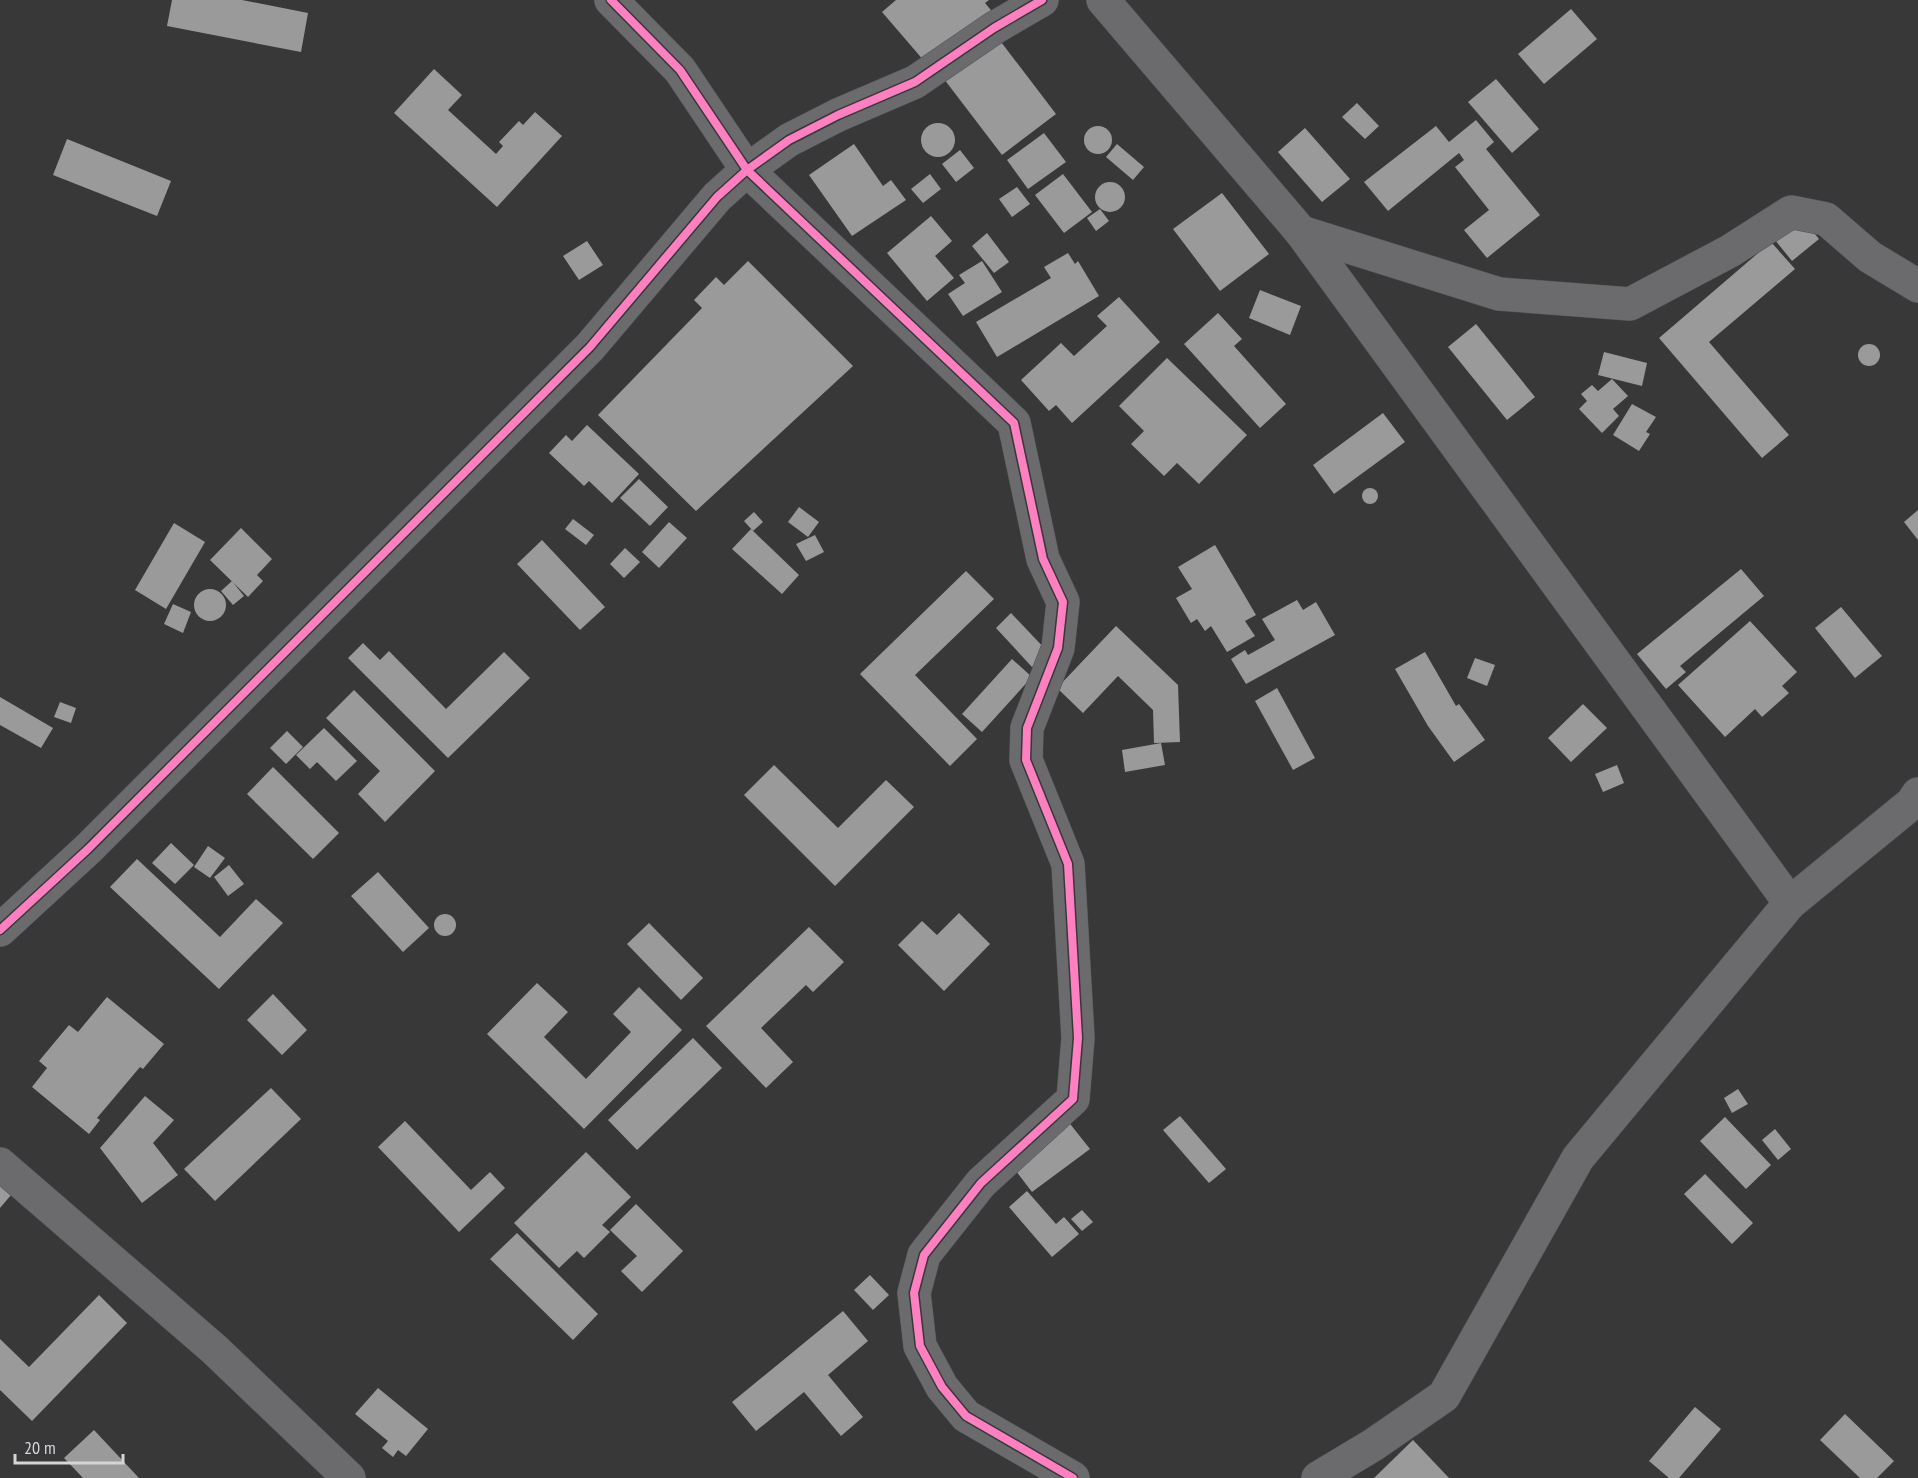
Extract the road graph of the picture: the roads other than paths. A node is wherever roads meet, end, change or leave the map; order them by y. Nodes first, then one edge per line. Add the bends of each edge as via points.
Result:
1 (610, 0) edge
2 (1042, 0) edge
3 (1103, 0) edge
4 (747, 170) junction
5 (1300, 232) junction
6 (1918, 286) edge
7 (1918, 794) edge
8 (1790, 903) junction
9 (0, 930) edge
10 (0, 1164) edge
11 (349, 1478) edge
12 (1073, 1478) edge
13 (1318, 1478) edge

1 - 4 street via 680,70
2 - 4 street via 994,27 915,82 789,140
3 - 5 street
4 - 9 street via 717,197 590,348 88,849
4 - 12 street via 1014,423 1042,559 1063,602 1058,648 1027,728 1026,760 1068,864 1078,1038 1073,1099 981,1183 924,1255 914,1293 921,1346 942,1387 966,1416
5 - 6 street via 1499,294 1630,304 1730,251 1791,212 1826,219 1870,258
5 - 8 street
7 - 8 street
8 - 13 street via 1578,1158 1444,1396
10 - 11 street via 214,1349

